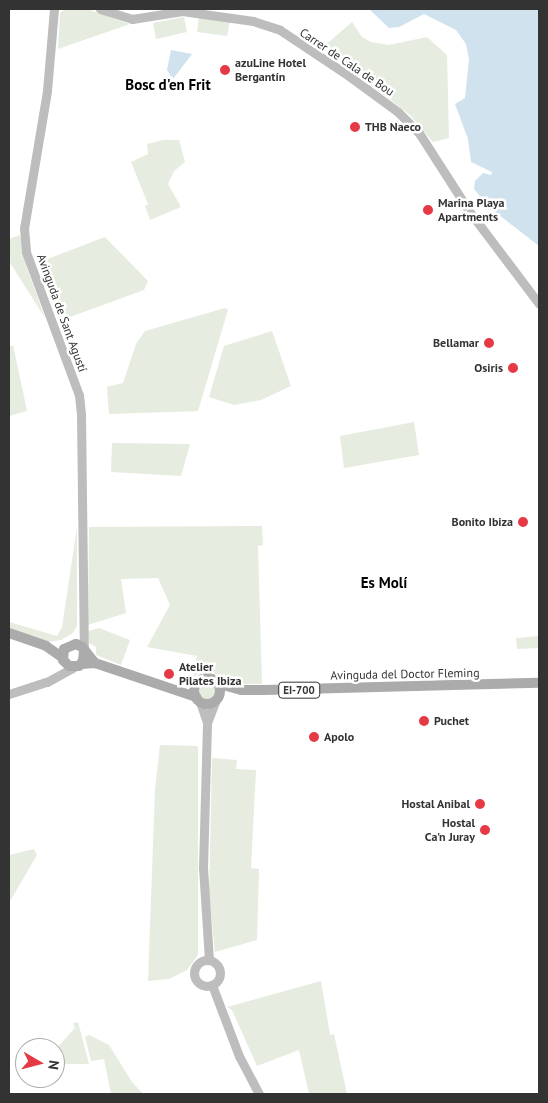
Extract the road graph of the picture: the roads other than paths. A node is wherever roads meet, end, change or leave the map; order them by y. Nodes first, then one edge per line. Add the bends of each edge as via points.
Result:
1 (54, 9) edge
2 (100, 9) edge
3 (539, 304) edge
4 (81, 626) junction
5 (9, 633) edge
6 (46, 646) junction
7 (68, 646) junction
8 (84, 651) junction
9 (63, 659) junction
10 (96, 663) junction
11 (78, 665) junction
12 (57, 676) junction
13 (197, 682) junction
14 (539, 683) edge
15 (219, 684) junction
16 (175, 688) junction
17 (242, 690) junction
18 (9, 694) edge
19 (198, 699) junction
20 (216, 701) junction
21 (207, 722) junction
22 (209, 960) junction
23 (212, 985) junction
24 (258, 1094) edge

1 - 4 street, Avinguda de Sant Agustí via 47,91 24,228 26,252 78,395 81,414
2 - 3 street, Carrer de Cala de Bou via 132,19 196,11 239,17 280,30 349,76 410,123 469,211
4 - 7 street
4 - 8 street, Avinguda de Sant Agustí
5 - 6 main road, EI-700
6 - 7 main road, EI-700
6 - 9 main road, EI-700
7 - 8 main road, EI-700 via 76,644
7 - 9 main road
8 - 10 main road, EI-700
8 - 11 main road
9 - 11 main road, EI-700
9 - 12 street
10 - 11 main road, EI-700
10 - 16 main road, EI-700
11 - 12 street
12 - 18 street
13 - 15 main road, EI-700 via 209,677
13 - 16 main road, EI-700
13 - 19 main road
14 - 17 main road, Avinguda del Doctor Fleming / EI-700
15 - 17 main road, Avinguda del Doctor Fleming / EI-700
15 - 20 main road via 221,693
16 - 19 main road, EI-700
17 - 20 main road, Avinguda del Doctor Fleming / EI-700
19 - 20 main road, EI-700
19 - 21 street
20 - 21 street
21 - 22 street via 204,868
22 - 23 street via 220,970 219,978
22 - 23 street via 198,963 194,973 201,984
23 - 24 street via 239,1056

